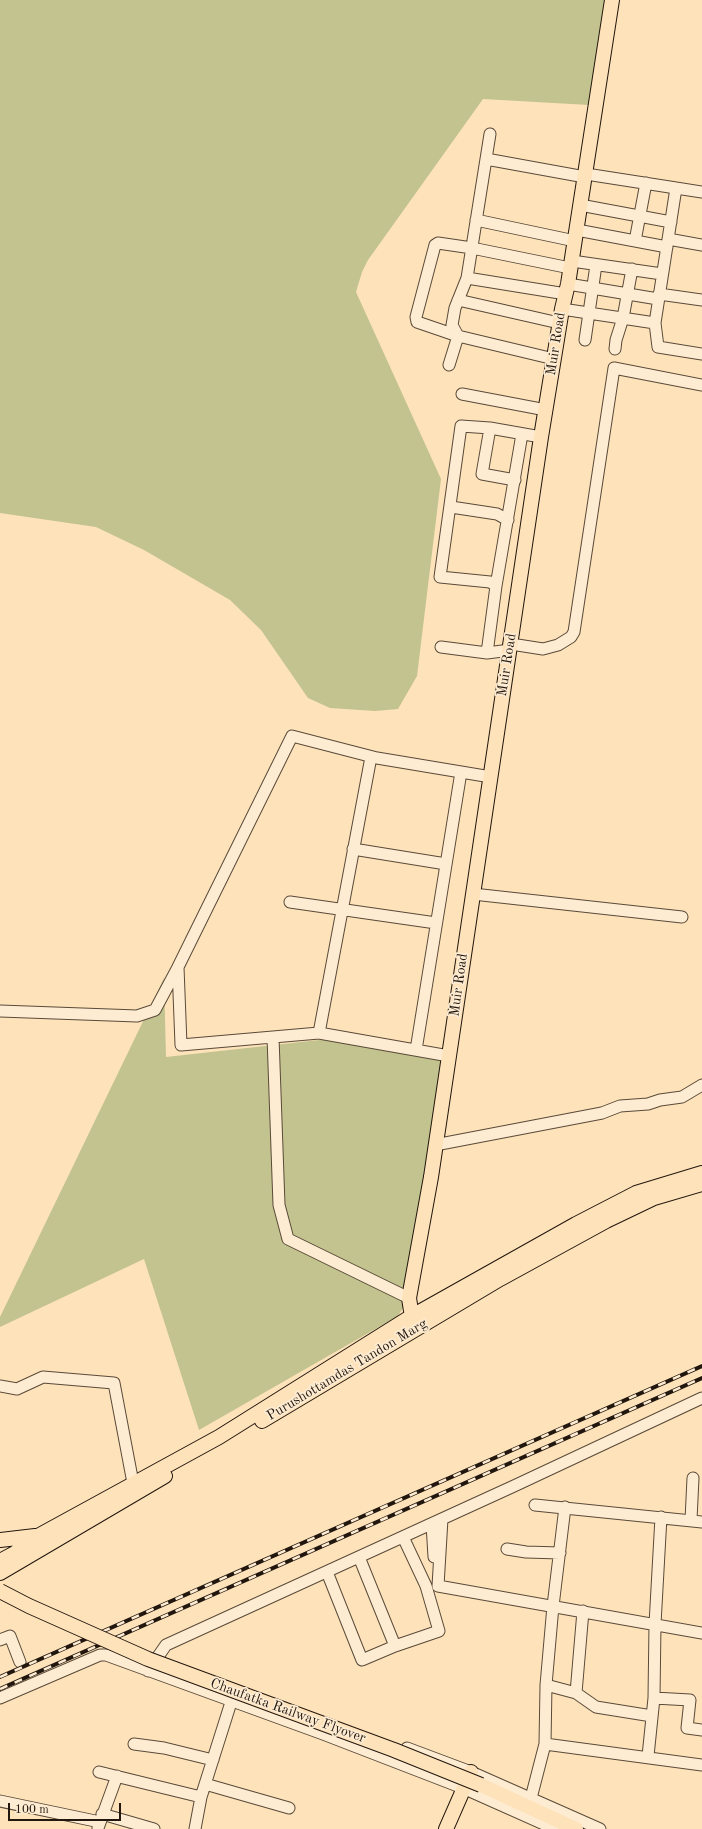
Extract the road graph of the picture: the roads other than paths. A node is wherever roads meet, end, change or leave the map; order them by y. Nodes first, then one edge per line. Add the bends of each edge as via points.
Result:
1 (612, 0) edge
2 (490, 134) dead end
3 (486, 160) junction
4 (585, 175) junction
5 (646, 183) junction
6 (676, 188) junction
7 (702, 192) edge
8 (580, 206) junction
9 (640, 216) junction
10 (476, 220) junction
11 (671, 222) junction
12 (576, 235) junction
13 (635, 240) junction
14 (667, 243) junction
15 (702, 245) edge
16 (472, 248) junction
17 (571, 265) junction
18 (596, 265) junction
19 (632, 269) junction
20 (662, 274) junction
21 (467, 278) junction
22 (593, 288) junction
23 (567, 289) junction
24 (627, 294) junction
25 (659, 297) junction
26 (458, 300) junction
27 (702, 300) edge
28 (589, 313) junction
29 (560, 316) junction
30 (623, 318) junction
31 (654, 323) junction
32 (458, 336) junction
33 (585, 340) dead end
34 (616, 349) dead end
35 (702, 354) edge
36 (554, 359) junction
37 (449, 365) dead end
38 (702, 385) edge
39 (462, 394) dead end
40 (546, 410) junction
41 (490, 428) junction
42 (522, 434) junction
43 (541, 437) junction
44 (514, 480) junction
45 (451, 507) junction
46 (508, 520) junction
47 (496, 586) junction
48 (441, 647) dead end
49 (510, 647) junction
50 (487, 653) junction
51 (371, 757) junction
52 (461, 772) junction
53 (490, 777) junction
54 (353, 849) junction
55 (446, 864) junction
56 (473, 894) junction
57 (290, 902) dead end
58 (342, 910) junction
59 (682, 917) dead end
60 (436, 923) junction
61 (178, 967) junction
62 (0, 1011) edge
63 (319, 1033) junction
64 (273, 1037) junction
65 (416, 1050) junction
66 (449, 1056) junction
67 (702, 1085) edge
68 (435, 1145) junction
69 (702, 1173) edge
70 (702, 1184) edge
71 (409, 1298) junction
72 (413, 1323) junction
73 (0, 1386) edge
74 (702, 1398) edge
75 (693, 1478) dead end
76 (133, 1483) junction
77 (535, 1505) dead end
78 (565, 1507) junction
79 (661, 1516) junction
80 (691, 1520) junction
81 (437, 1521) junction
82 (702, 1522) edge
83 (38, 1536) junction
84 (403, 1537) junction
85 (0, 1540) edge
86 (507, 1549) dead end
87 (560, 1553) junction
88 (359, 1557) junction
89 (0, 1561) edge
90 (327, 1572) junction
91 (0, 1573) edge
92 (426, 1586) junction
93 (0, 1591) edge
94 (553, 1606) junction
95 (583, 1611) junction
96 (655, 1624) junction
97 (702, 1633) edge
98 (0, 1640) edge
99 (395, 1646) junction
100 (159, 1657) junction
101 (20, 1662) dead end
102 (148, 1671) junction
103 (546, 1686) junction
104 (236, 1688) junction
105 (576, 1693) junction
106 (0, 1698) edge
107 (654, 1698) junction
108 (232, 1702) junction
109 (652, 1716) junction
110 (702, 1730) edge
111 (134, 1744) dead end
112 (545, 1744) junction
113 (648, 1756) junction
114 (213, 1760) junction
115 (702, 1765) edge
116 (99, 1772) dead end
117 (471, 1772) junction
118 (116, 1776) junction
119 (205, 1784) junction
120 (464, 1788) junction
121 (201, 1798) junction
122 (531, 1798) junction
123 (0, 1801) edge
124 (289, 1808) dead end
125 (100, 1822) edge
126 (154, 1829) edge
127 (196, 1829) edge
128 (446, 1829) edge
129 (555, 1829) edge
130 (576, 1829) edge
131 (600, 1829) edge

1 - 4 main road, Muir Road
2 - 3 street
3 - 4 street
3 - 10 street
4 - 5 street
4 - 8 main road, Muir Road
5 - 6 street
5 - 9 street
6 - 7 street
6 - 11 street
8 - 9 street
8 - 12 main road, Muir Road
9 - 11 street
9 - 13 street
10 - 12 street
10 - 16 street
11 - 14 street
12 - 13 street
12 - 17 main road, Muir Road
13 - 14 street
14 - 15 street
14 - 20 street
16 - 17 street
16 - 21 street
16 - 32 street via 438,243 435,245 416,317 417,322
17 - 18 street
17 - 23 main road, Muir Road
18 - 19 street
18 - 22 street
19 - 20 street
19 - 24 street
20 - 25 street
21 - 23 street
21 - 26 street
22 - 23 street
22 - 24 street
22 - 28 street
23 - 29 main road, Muir Road
24 - 25 street
24 - 30 street
25 - 27 street
25 - 31 street
26 - 29 street
26 - 32 street via 452,325
28 - 29 street
28 - 30 street
28 - 33 street
29 - 36 main road, Muir Road
30 - 31 street
30 - 34 street
31 - 35 street via 658,347
32 - 36 street
32 - 37 street
36 - 40 main road, Muir Road
38 - 49 street via 614,368 574,632 558,646 543,649
39 - 40 street
40 - 43 main road, Muir Road
41 - 42 street
41 - 44 street via 482,474
41 - 45 street via 461,426
42 - 43 street
42 - 44 street
43 - 49 main road, Muir Road
44 - 46 street
45 - 46 street via 497,514
45 - 47 street via 440,577 490,582
46 - 47 street
47 - 50 street
48 - 50 street
49 - 50 street
49 - 53 main road, Muir Road
51 - 52 street
51 - 54 street
51 - 61 street via 292,736
52 - 53 street
52 - 55 street
53 - 56 main road, Muir Road
54 - 55 street
54 - 58 street
55 - 60 street
56 - 59 street
56 - 66 main road, Muir Road
57 - 58 street
58 - 60 street
58 - 63 street
60 - 65 street
61 - 62 street via 155,1010 137,1016
61 - 64 street via 181,1045
63 - 64 street
63 - 65 street
64 - 71 street via 279,1205 288,1239
65 - 66 street
66 - 68 main road, Muir Road
67 - 68 street via 682,1098 620,1106 602,1113
68 - 71 main road, Muir Road
69 - 72 main road via 658,1185 622,1200
70 - 72 main road, Purushottamdas Tandon Marg via 654,1198 620,1214
71 - 72 main road, Muir Road
72 - 76 main road via 219,1437
72 - 91 main road, Purushottamdas Tandon Marg via 279,1411
73 - 76 street via 17,1389 43,1377 114,1383
74 - 81 street
75 - 80 street
76 - 83 main road
77 - 78 street
78 - 79 street
78 - 87 street
79 - 80 street
79 - 96 street
80 - 82 street
81 - 84 street
81 - 92 street via 435,1577
81 - 94 street via 438,1586
83 - 85 main road
83 - 89 main road
84 - 88 street
84 - 92 street
86 - 87 street
87 - 94 street
88 - 90 street
88 - 99 street
90 - 99 street via 362,1660
90 - 100 street via 166,1645
92 - 99 street via 439,1631
93 - 130 main road, Chaufatka Railway Flyover, bridge via 148,1659 394,1750 481,1785
94 - 95 street
94 - 103 street
95 - 96 street
95 - 105 street
96 - 97 street
96 - 107 street
98 - 101 street via 10,1636
100 - 102 street
100 - 104 street
102 - 106 street via 112,1656 100,1655
102 - 108 street
103 - 105 street
103 - 112 street
104 - 108 street
104 - 117 street
105 - 109 street via 596,1707
107 - 109 street
107 - 110 street via 690,1700 687,1728
108 - 114 street
108 - 120 street
109 - 113 street
111 - 114 street via 164,1748
112 - 113 street
112 - 122 street
113 - 115 street
114 - 119 street
116 - 118 street
117 - 120 main road
117 - 122 street
118 - 121 street
118 - 125 street
119 - 121 street
119 - 124 street
120 - 128 main road
120 - 129 street
121 - 127 street
122 - 131 street
123 - 125 street
125 - 126 street

